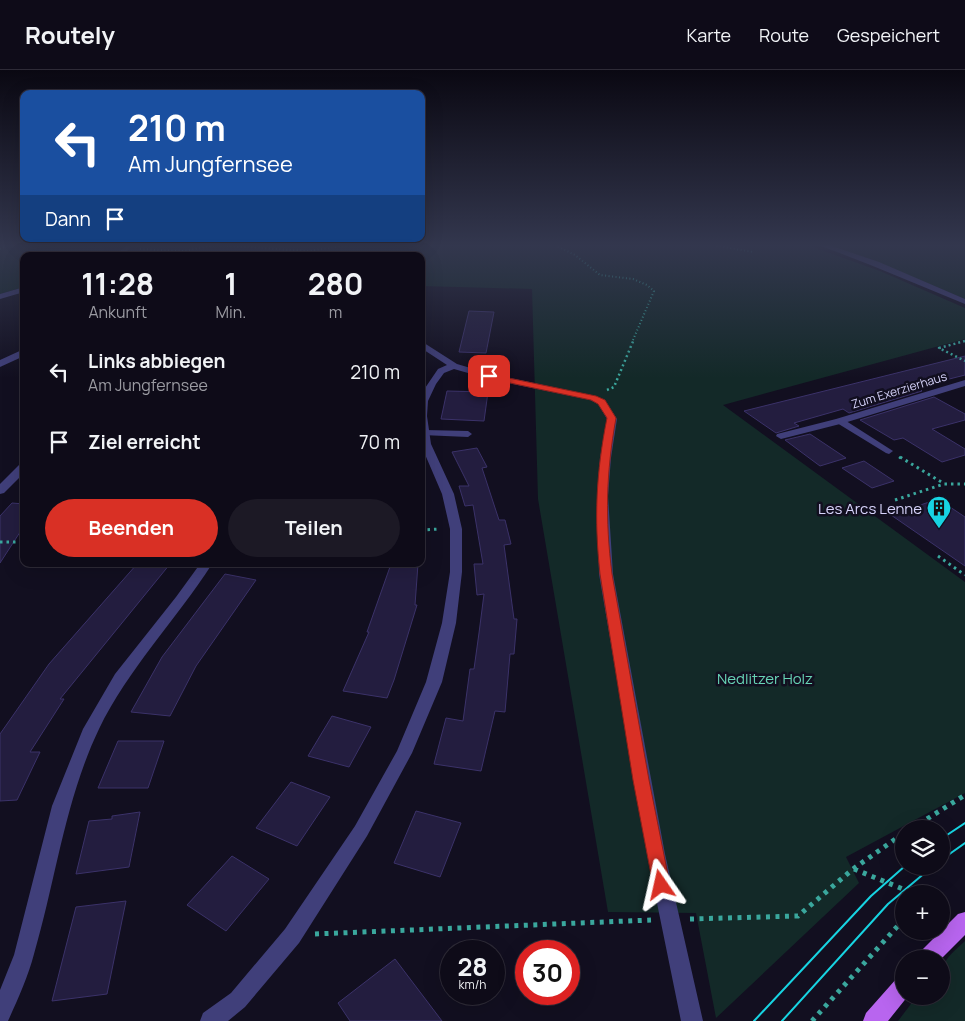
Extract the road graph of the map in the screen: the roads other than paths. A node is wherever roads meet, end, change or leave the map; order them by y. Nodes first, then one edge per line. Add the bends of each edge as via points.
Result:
1 (935, 289) edge
2 (20, 290) edge
3 (0, 297) edge
4 (965, 302) edge
5 (425, 347) edge
6 (20, 354) edge
7 (0, 364) edge
8 (454, 366) junction
9 (965, 383) edge
10 (425, 396) edge
11 (840, 421) junction
12 (425, 433) joint
13 (468, 434) dead end
14 (780, 436) dead end
15 (889, 451) road end
16 (20, 470) edge
17 (0, 491) edge
18 (204, 567) edge
19 (965, 921) edge
20 (936, 950) edge
21 (895, 996) edge
22 (0, 1016) edge
23 (211, 1021) edge
24 (692, 1021) edge
25 (874, 1021) edge

1 - 4 street
2 - 3 street
5 - 8 street
6 - 7 street
8 - 10 street via 441,371
8 - 24 street via 588,397 602,402 612,418 601,496 603,549 642,789
9 - 11 street, Zum Exerzierhaus
11 - 14 street, Zum Exerzierhaus
11 - 15 lane, Zum Exerzierhaus
12 - 13 lane
12 - 23 street via 426,444 448,494 456,529 456,572 449,623 434,682 404,753 360,831 292,936 238,1000
16 - 17 street
18 - 22 street via 120,678 91,729 61,806 24,956
19 - 20 main road
21 - 25 main road

